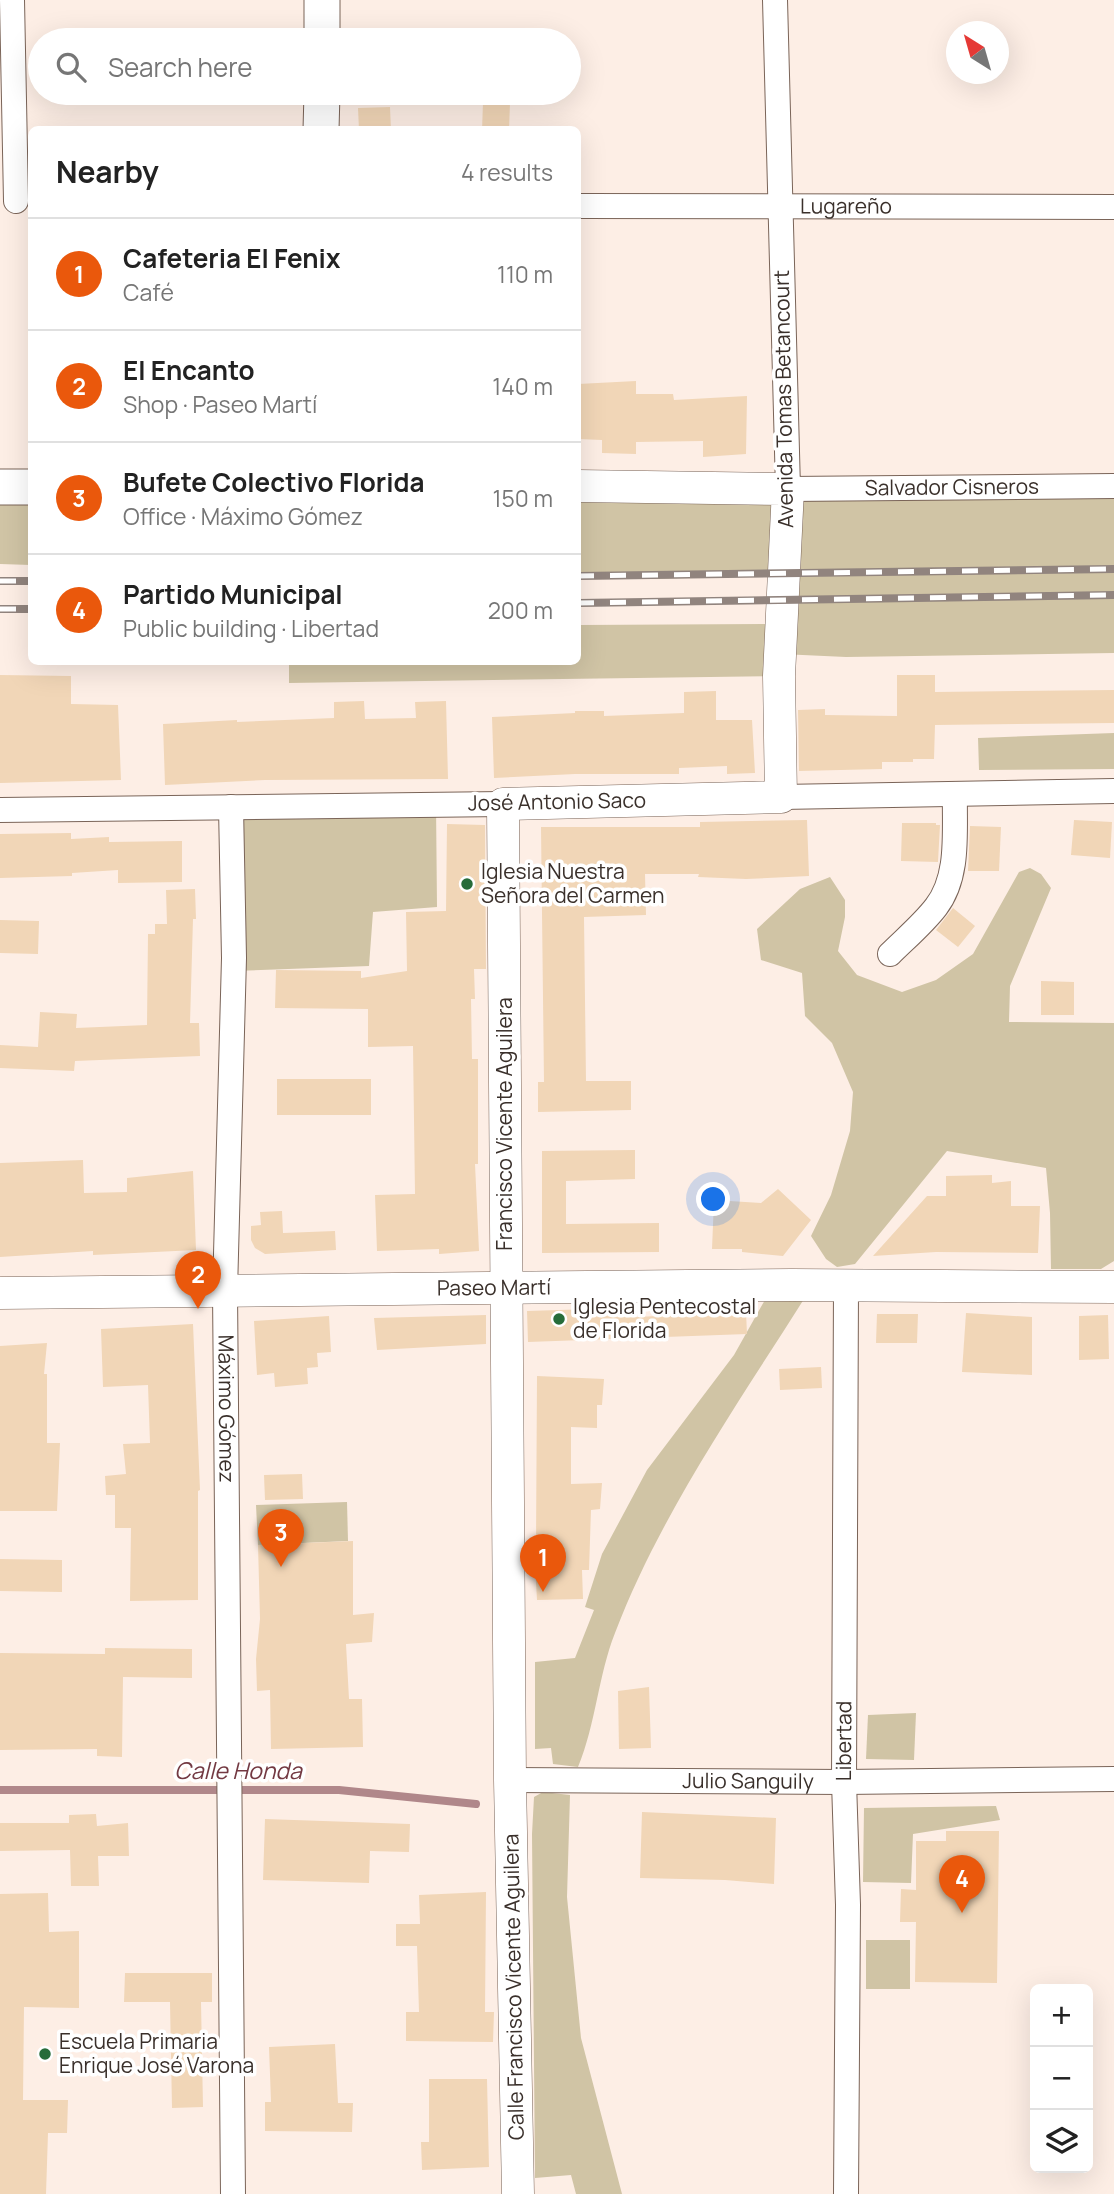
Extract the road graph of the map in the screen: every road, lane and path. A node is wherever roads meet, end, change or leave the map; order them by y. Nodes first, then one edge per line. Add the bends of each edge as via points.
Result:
1 (12, 0) edge
2 (322, 0) edge
3 (775, 0) edge
4 (322, 28) edge
5 (321, 105) edge
6 (321, 126) edge
7 (16, 201) edge
8 (581, 206) edge
9 (1114, 207) edge
10 (781, 208) junction
11 (28, 486) edge
12 (581, 486) edge
13 (1114, 486) edge
14 (0, 487) edge
15 (788, 489) junction
16 (1114, 791) edge
17 (955, 794) junction
18 (781, 797) junction
19 (503, 804) junction
20 (231, 807) junction
21 (0, 810) edge
22 (890, 954) dead end
23 (846, 1286) junction
24 (1114, 1287) edge
25 (506, 1288) junction
26 (225, 1291) junction
27 (0, 1293) edge
28 (1114, 1779) edge
29 (510, 1780) junction
30 (844, 1783) junction
31 (233, 2194) edge
32 (518, 2194) edge
33 (846, 2194) edge

1 - 7 street
2 - 4 main road
3 - 10 street, Avenida Tomas Betancourt
5 - 6 main road
8 - 10 street, Lugareño
9 - 10 street, Lugareño
10 - 15 street, Avenida Tomas Betancourt
11 - 14 main road
12 - 15 street
13 - 15 street, Salvador Cisneros
15 - 18 street, Avenida Tomas Betancourt via 779,676
16 - 17 street, José Antonio Saco
17 - 18 street, José Antonio Saco
17 - 22 street via 949,884 937,906
18 - 19 street, José Antonio Saco
19 - 20 street, José Antonio Saco
19 - 25 street, Francisco Vicente Aguilera
20 - 21 street, José Antonio Saco
20 - 26 street, Máximo Gómez via 234,958
23 - 24 street, Paseo Martí
23 - 25 street, Paseo Martí
23 - 30 street, Libertad
25 - 26 street, Paseo Martí
25 - 29 street, Francisco Vicente Aguilera
26 - 27 street, Paseo Martí
26 - 31 street, Máximo Gómez
28 - 30 street, Julio Sanguily
29 - 30 street, Julio Sanguily
29 - 32 street, Calle Francisco Vicente Aguilera
30 - 33 street, Libertad

